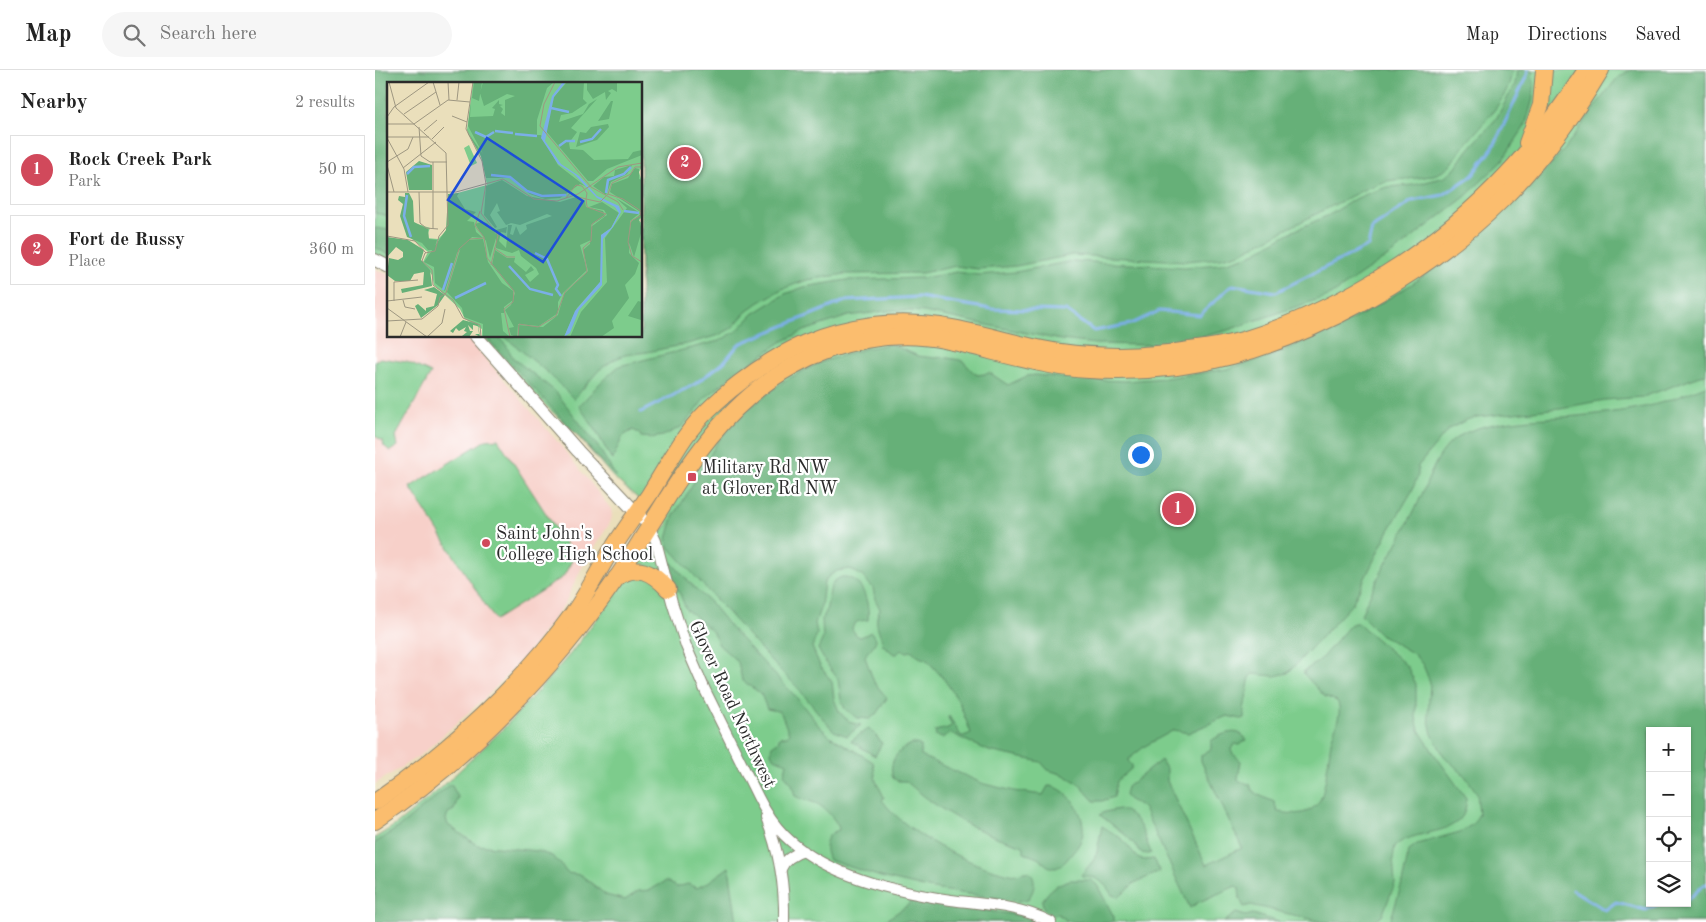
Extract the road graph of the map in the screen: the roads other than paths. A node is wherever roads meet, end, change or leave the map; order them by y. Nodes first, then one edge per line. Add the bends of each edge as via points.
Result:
1 (1544, 70) edge
2 (1586, 70) edge
3 (1601, 70) edge
4 (1615, 70) edge
5 (1583, 100) junction
6 (1519, 161) junction
7 (375, 260) edge
8 (387, 266) edge
9 (478, 338) edge
10 (636, 513) junction
11 (649, 526) junction
12 (616, 578) junction
13 (668, 589) junction
14 (375, 802) edge
15 (762, 805) junction
16 (375, 821) edge
17 (804, 852) junction
18 (781, 869) junction
19 (784, 922) edge
20 (1051, 922) edge

1 - 6 main road via 1539,112
2 - 6 main road
3 - 5 main road
4 - 5 main road via 1597,83
5 - 11 main road via 1522,178 1458,241 1406,277 1332,319 1243,354 1162,369 1088,370 924,337 878,339 836,347 791,366 743,401 715,429
6 - 10 main road via 1471,209 1405,260 1322,309 1240,341 1169,354 1112,357 1058,352 956,329 909,324 846,329 804,344 739,383 705,414 687,433
7 - 8 street
9 - 10 street
10 - 11 street
10 - 14 main road via 576,609 523,673 475,721 414,774
11 - 12 main road
11 - 13 street, Glover Road Northwest
12 - 13 main road via 627,572 647,572
12 - 16 main road via 567,644 502,714 453,761
13 - 15 street, Glover Road Northwest via 692,662
15 - 17 street, Glover Road Northwest via 783,834
15 - 18 street
17 - 18 street via 791,857
17 - 20 street, Glover Road Northwest via 837,869 887,887 930,897 1012,908
18 - 19 street

